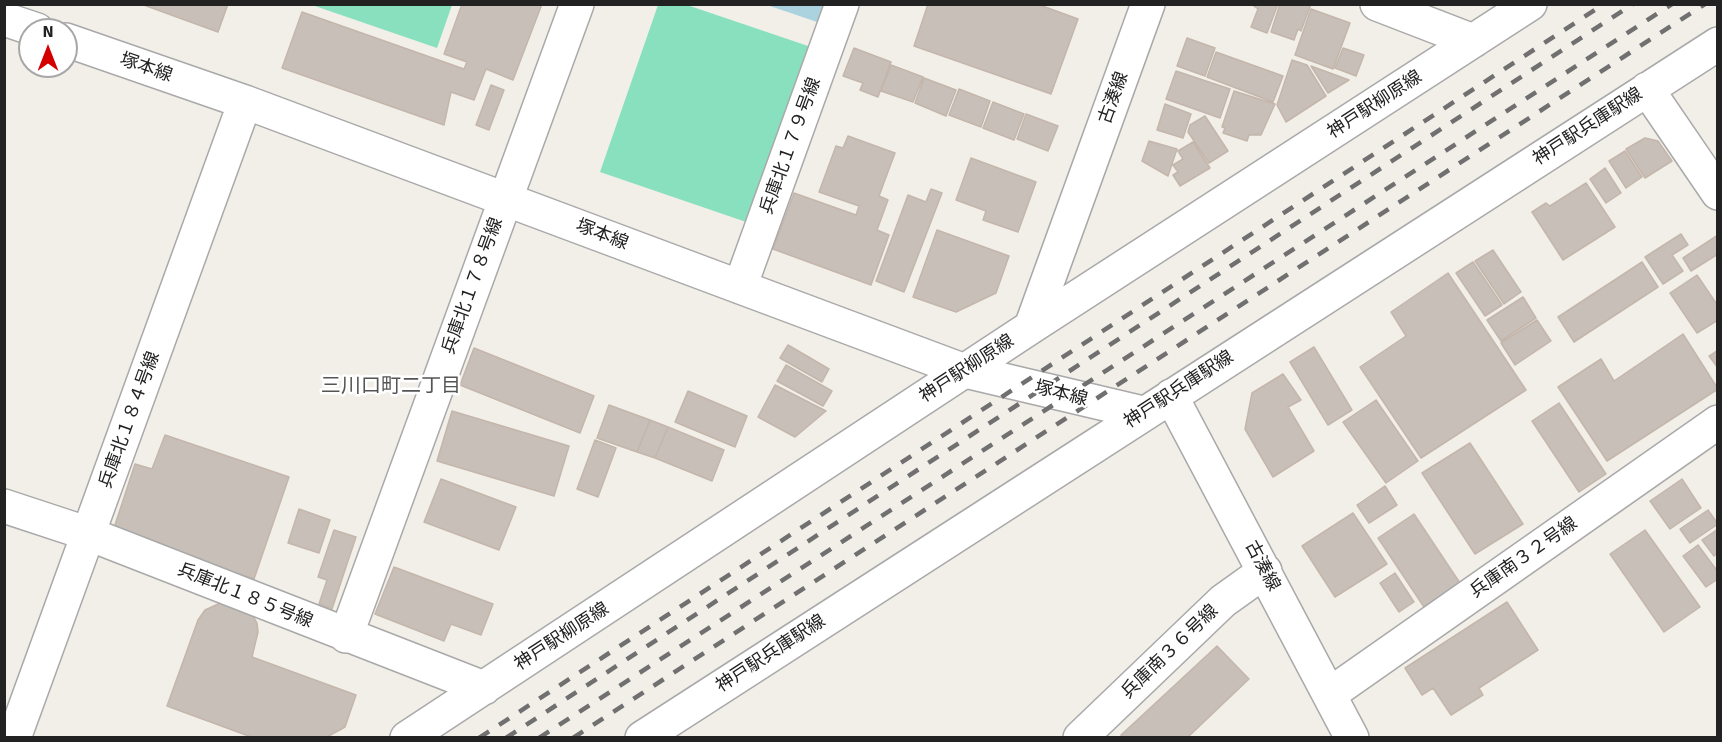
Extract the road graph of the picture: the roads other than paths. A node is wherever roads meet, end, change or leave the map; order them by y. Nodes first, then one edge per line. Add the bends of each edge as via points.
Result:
1 (577, 4) edge
2 (842, 4) edge
3 (1149, 4) edge
4 (1377, 4) edge
5 (1530, 4) edge
6 (1473, 42) junction
7 (78, 44) edge
8 (1718, 44) edge
9 (1647, 89) junction
10 (244, 102) junction
11 (1718, 193) edge
12 (505, 199) junction
13 (740, 287) junction
14 (1031, 327) junction
15 (965, 370) junction
16 (1171, 396) junction
17 (1143, 413) junction
18 (1718, 422) edge
19 (4, 506) edge
20 (89, 534) junction
21 (1264, 571) junction
22 (346, 636) junction
23 (484, 688) junction
24 (1330, 694) junction
25 (659, 733) edge
26 (14, 738) edge
27 (407, 738) edge
28 (1080, 738) edge
29 (1352, 738) edge

1 - 12 street, 兵庫北１７８号線
2 - 13 street, 兵庫北１７９号線
3 - 14 street, 古湊線
4 - 6 street
5 - 6 street, 神戸駅柳原線
6 - 14 street, 神戸駅柳原線
7 - 10 street, 塚本線
8 - 9 street, 神戸駅兵庫駅線
9 - 11 street
9 - 16 street, 神戸駅兵庫駅線
10 - 12 street, 塚本線
10 - 20 street, 兵庫北１８４号線
12 - 13 street, 塚本線
12 - 22 street, 兵庫北１７８号線
13 - 15 street, 塚本線
14 - 15 street, 神戸駅柳原線
15 - 17 street, 塚本線
15 - 23 street, 神戸駅柳原線
16 - 17 street, 神戸駅兵庫駅線
16 - 21 street, 古湊線
17 - 25 street, 神戸駅兵庫駅線
18 - 24 street, 兵庫南３２号線
19 - 20 street, 兵庫北１８５号線
20 - 22 street, 兵庫北１８５号線
20 - 26 street, 兵庫北１８４号線
21 - 24 street, 古湊線
21 - 28 street, 兵庫南３６号線 via 1223,601
22 - 23 street, 兵庫北１８５号線
23 - 27 street, 神戸駅柳原線
24 - 29 street, 古湊線

